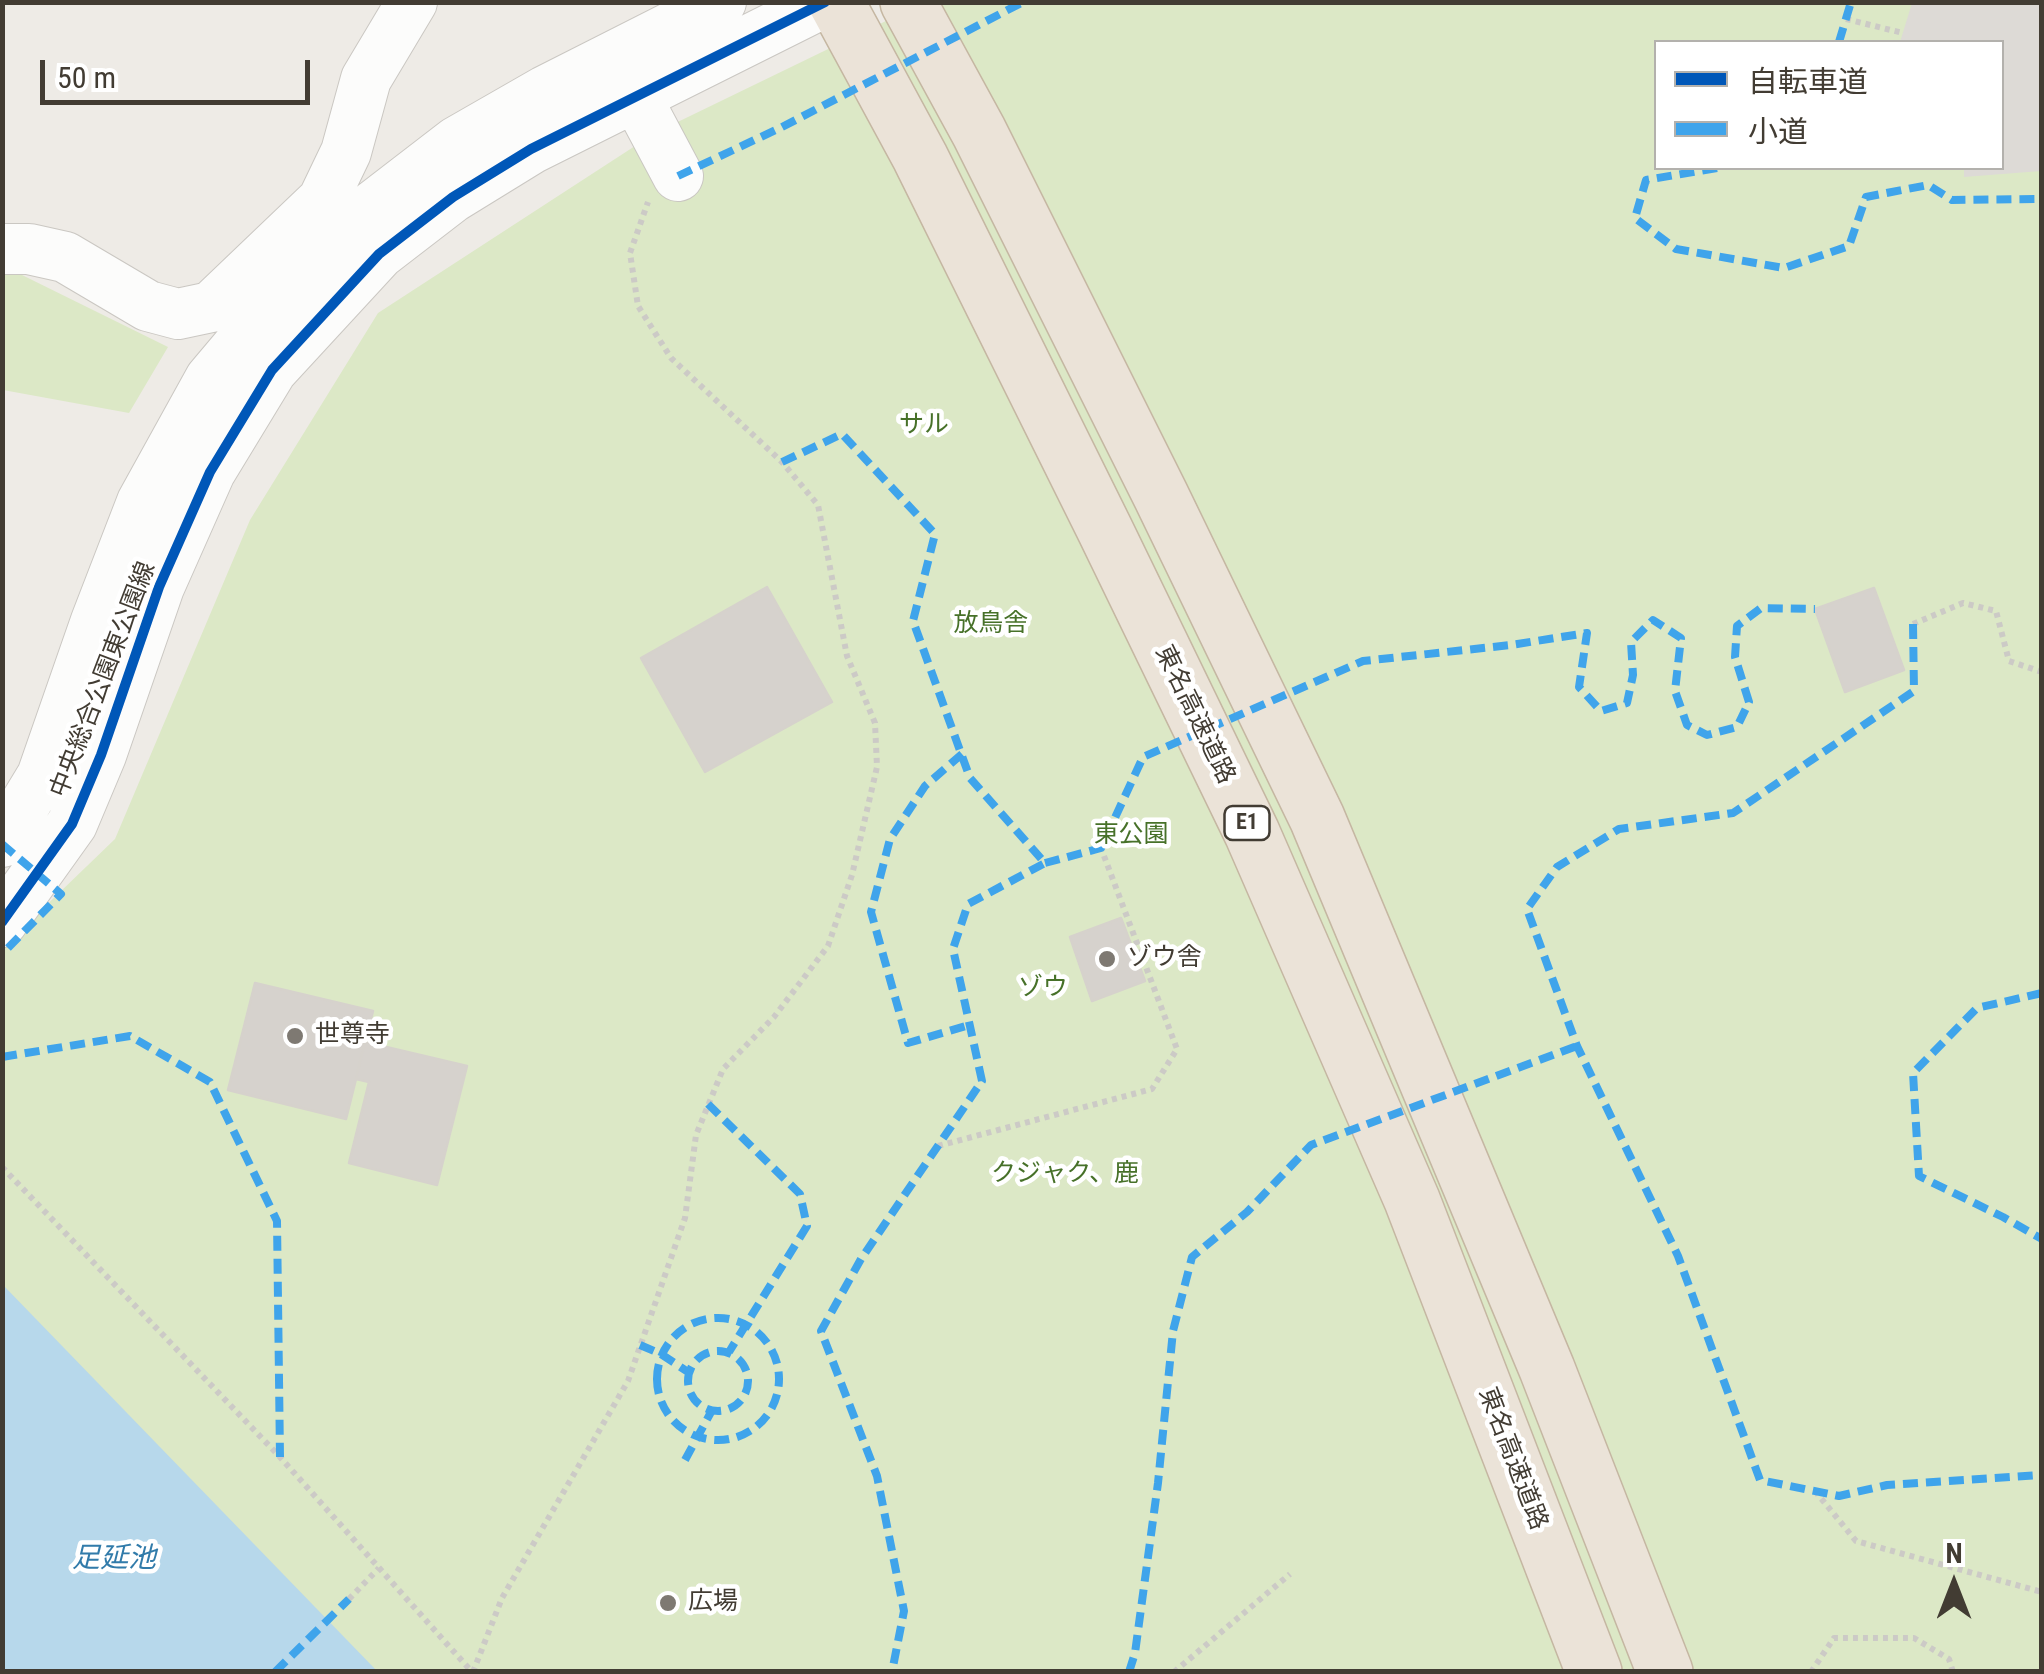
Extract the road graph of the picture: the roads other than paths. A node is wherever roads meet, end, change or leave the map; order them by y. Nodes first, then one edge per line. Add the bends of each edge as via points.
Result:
1 (412, 2) edge
2 (722, 2) edge
3 (825, 2) edge
4 (836, 2) edge
5 (908, 2) edge
6 (675, 52) junction
7 (636, 98) junction
8 (678, 176) road end
9 (2, 248) edge
10 (2, 842) edge
11 (2, 922) edge
12 (1594, 1672) edge
13 (1665, 1672) edge

1 - 9 street via 366,79 346,152 323,200 211,308 178,314 148,306 65,257
2 - 6 street
3 - 6 street
4 - 12 highway, 東名高速道路 / E1 via 920,157 1252,833 1412,1200
5 - 13 highway, E1 via 979,132 1317,818 1547,1368
6 - 7 street, 中央総合公園東公園線
6 - 10 street via 546,92 456,142 344,229 274,302 210,378 142,502 42,776
7 - 8 street
7 - 11 street, 中央総合公園東公園線 via 531,149 453,197 380,254 272,370 210,472 166,570 72,824

